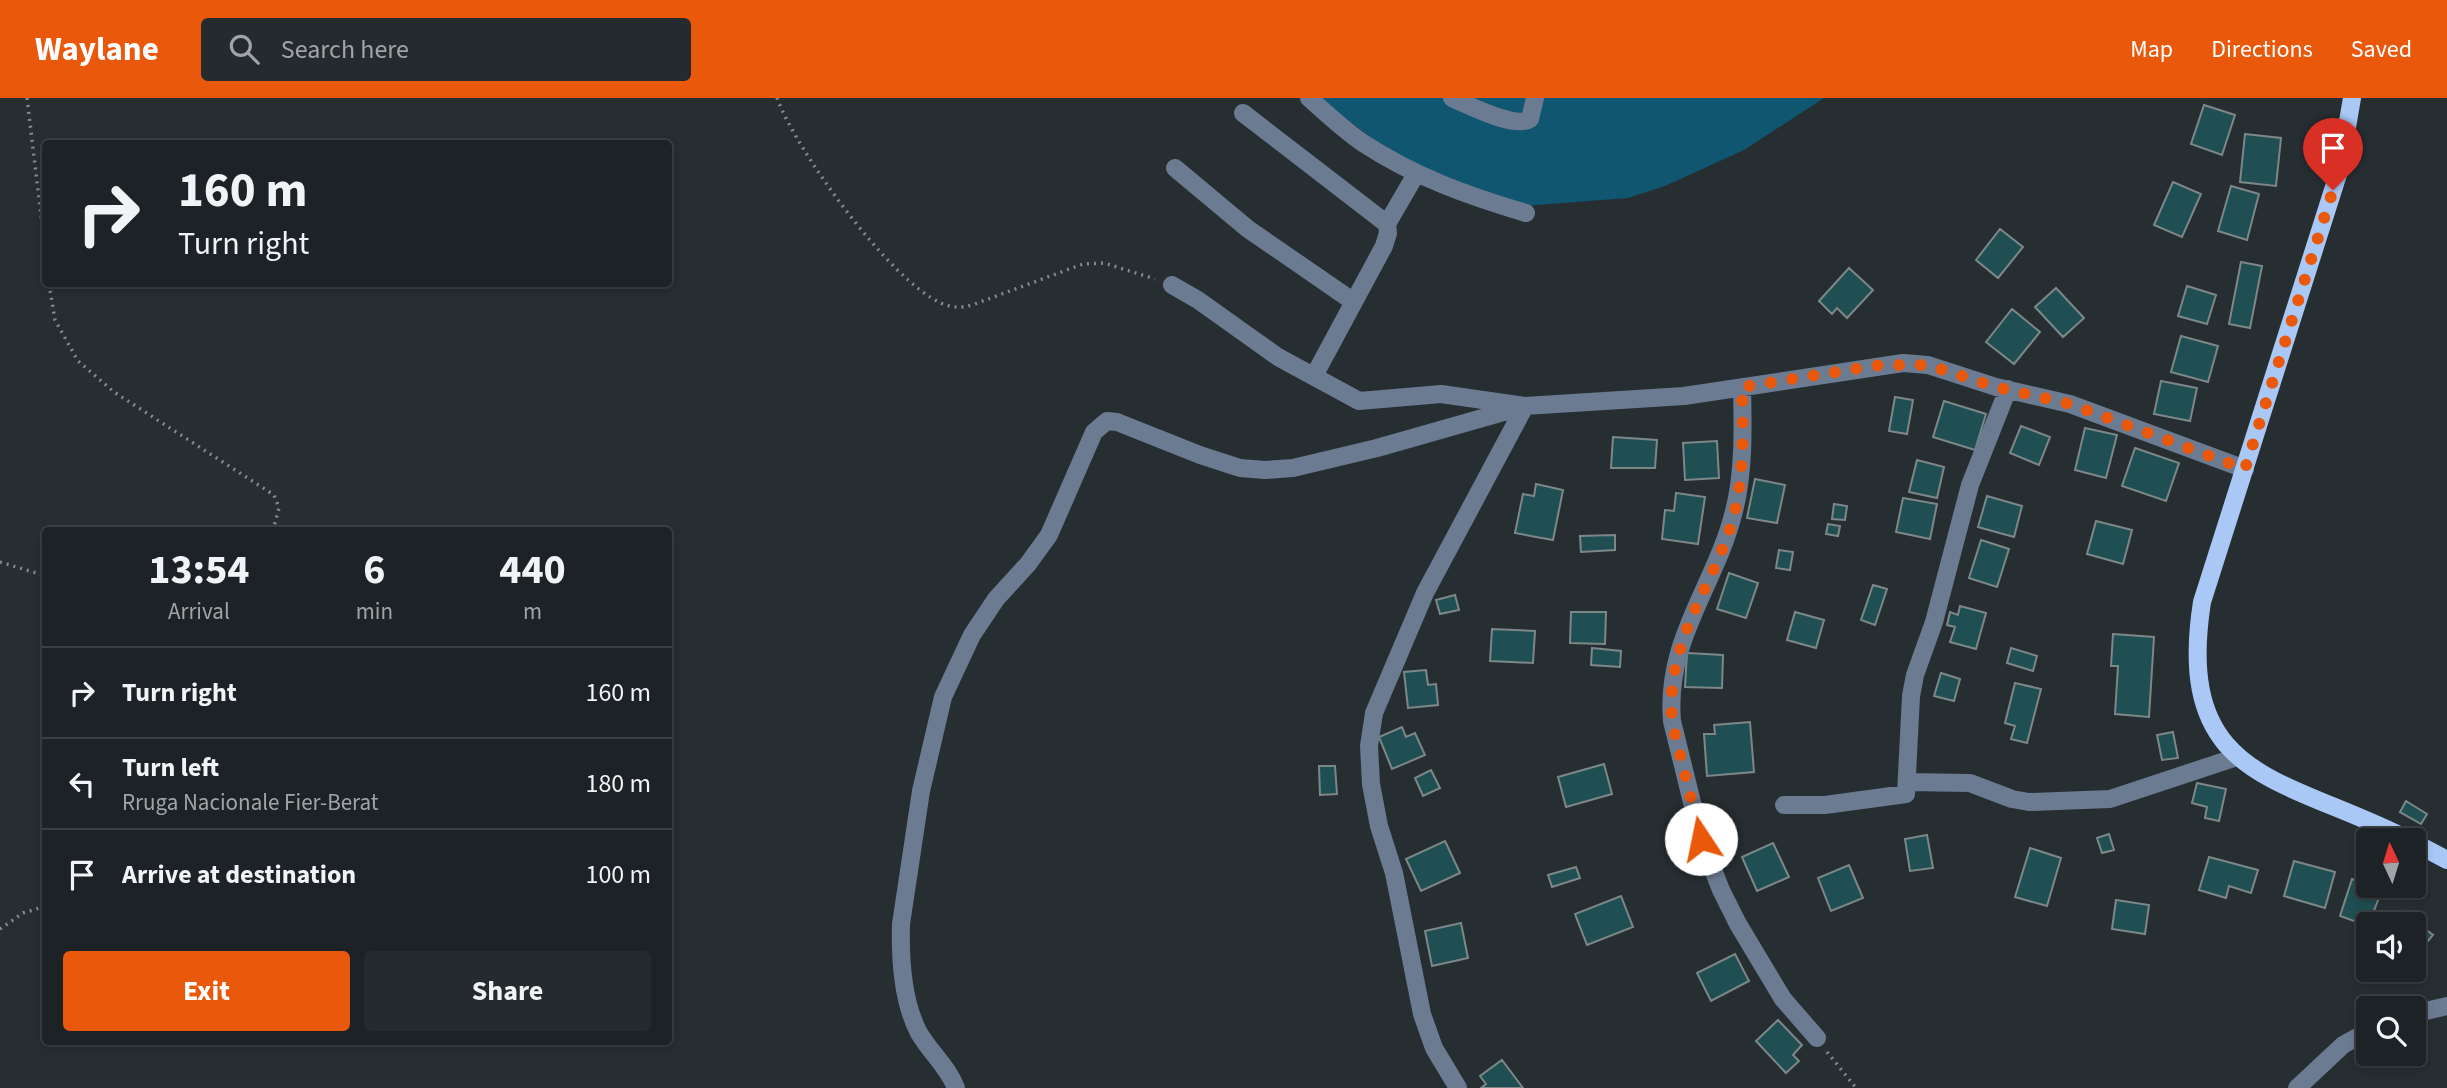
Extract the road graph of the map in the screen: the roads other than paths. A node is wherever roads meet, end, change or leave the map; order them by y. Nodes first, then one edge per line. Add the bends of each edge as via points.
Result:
1 (1309, 98) edge
2 (1452, 98) edge
3 (1535, 98) edge
4 (2353, 98) edge
5 (1243, 113) dead end
6 (1175, 168) dead end
7 (1416, 174) junction
8 (1526, 213) dead end
9 (1387, 224) junction
10 (1172, 285) road end
11 (1354, 302) junction
12 (1314, 376) junction
13 (1742, 387) junction
14 (2008, 389) junction
15 (1525, 406) junction
16 (2245, 469) junction
17 (2237, 757) junction
18 (1907, 782) junction
19 (1784, 805) dead end
20 (2381, 828) edge
21 (2426, 849) edge
22 (2447, 860) edge
23 (2447, 1006) edge
24 (2426, 1011) edge
25 (1817, 1038) road end
26 (2356, 1038) edge
27 (956, 1088) edge
28 (1458, 1088) edge
29 (2297, 1088) edge

1 - 7 street via 1361,142
2 - 3 street via 1525,122
4 - 16 main road via 2340,168
5 - 9 street
6 - 11 street via 1248,229
7 - 8 street
7 - 9 street
9 - 11 street via 1384,246
10 - 12 street
11 - 12 street
12 - 15 street via 1359,401 1441,394
13 - 14 street via 1903,363 1928,365
13 - 15 street via 1637,400
13 - 25 street via 1735,510 1680,648 1672,722 1701,839 1721,890 1783,999
14 - 16 street via 2070,404
14 - 18 street via 1970,485 1934,622 1915,675
15 - 27 street via 1377,448 1265,470 1200,456 1117,422 1100,425 1049,535 972,635 943,697 931,743 900,953 919,1033
15 - 28 street via 1425,593 1374,713 1369,746 1377,816 1394,873 1422,1014 1434,1048
16 - 17 main road via 2202,602 2197,639 2205,711 2217,735
17 - 18 street via 2110,799 2029,802 1970,783
17 - 20 main road via 2283,786
18 - 19 street via 1906,794 1825,805
21 - 22 main road
23 - 24 street
26 - 29 street

